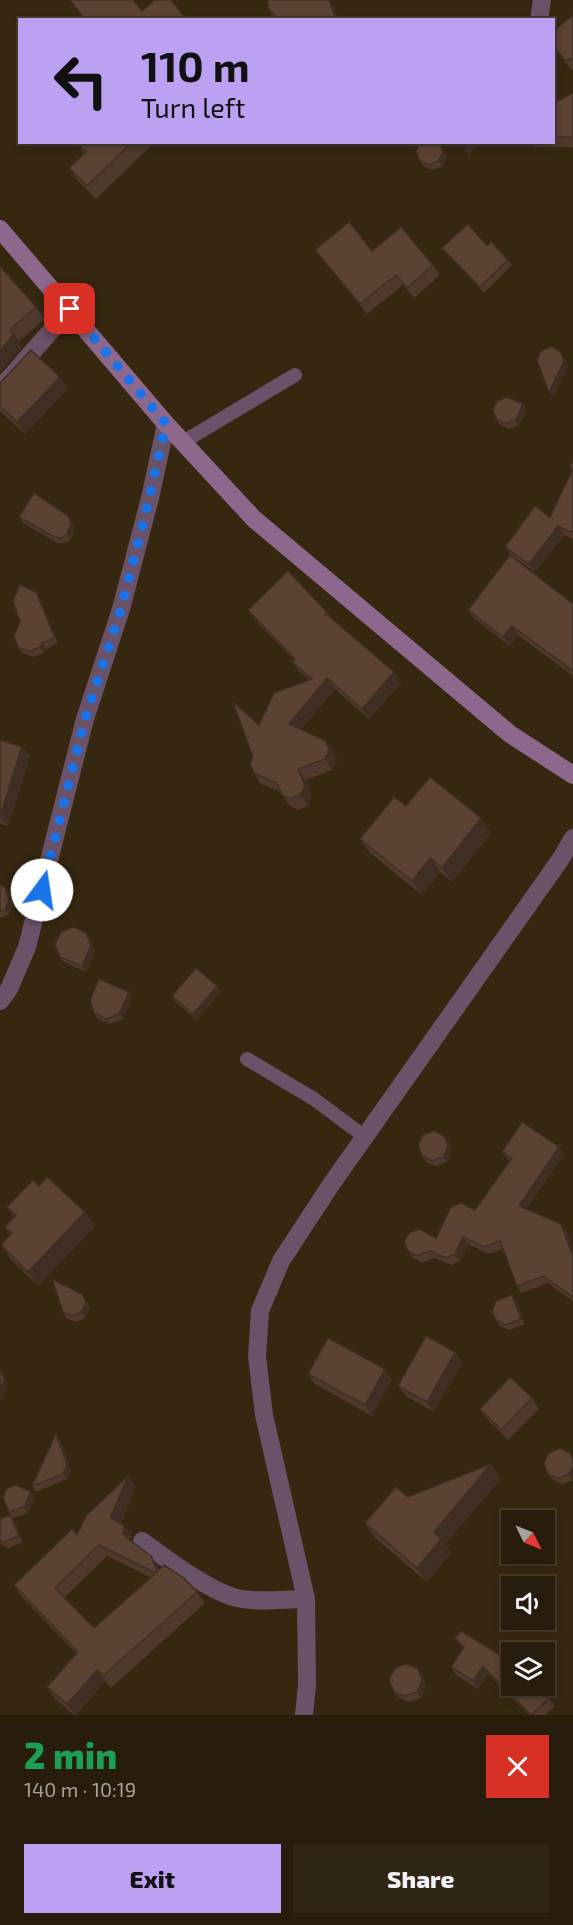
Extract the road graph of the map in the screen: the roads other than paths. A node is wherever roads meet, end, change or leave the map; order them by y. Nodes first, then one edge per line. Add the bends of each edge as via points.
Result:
1 (542, 0) edge
2 (539, 18) edge
3 (0, 229) edge
4 (70, 309) junction
5 (295, 375) dead end
6 (0, 389) edge
7 (166, 424) junction
8 (183, 442) junction
9 (573, 775) edge
10 (573, 838) edge
11 (0, 1001) edge
12 (247, 1059) dead end
13 (365, 1137) junction
14 (142, 1541) dead end
15 (306, 1599) junction
16 (304, 1715) edge

1 - 2 street
3 - 4 street
4 - 6 street
4 - 7 street
5 - 8 lane
7 - 8 street
7 - 11 street via 121,609 85,719 27,947 9,990
8 - 9 street via 254,519 510,734
10 - 13 street
12 - 13 lane via 314,1099
13 - 15 street via 281,1261 260,1311 257,1356 264,1415
14 - 15 street via 171,1563 236,1598
15 - 16 street

